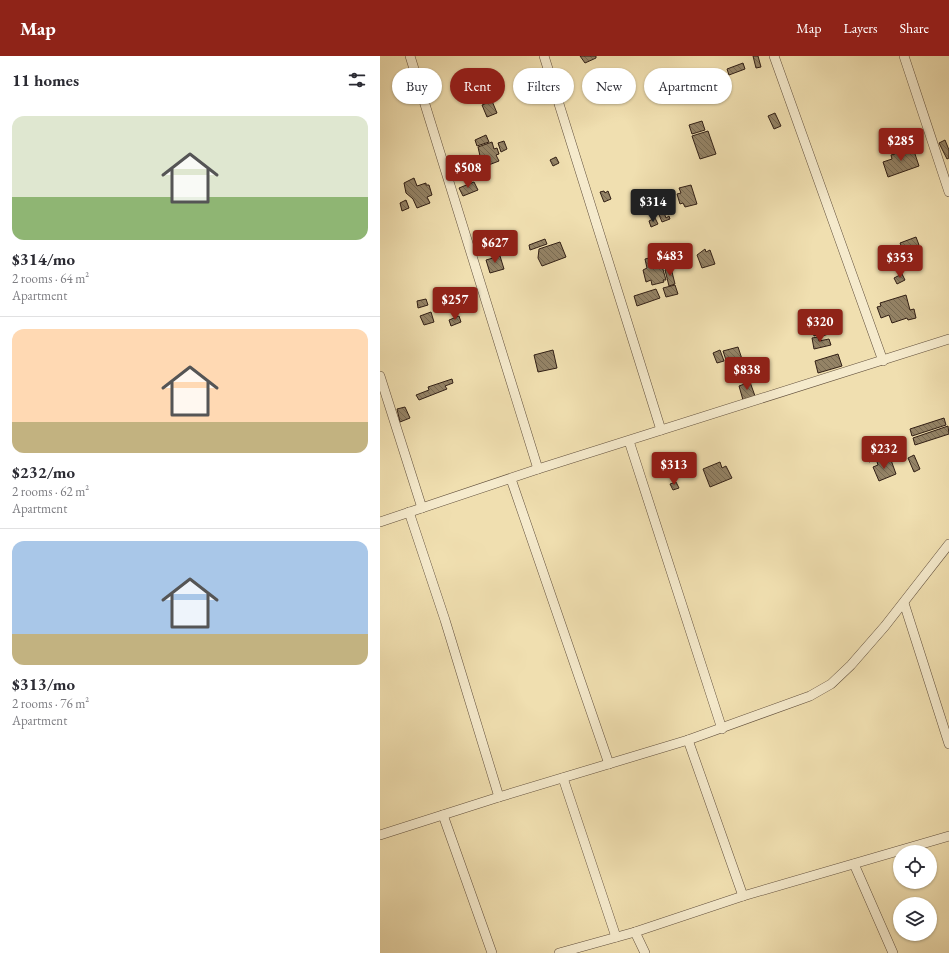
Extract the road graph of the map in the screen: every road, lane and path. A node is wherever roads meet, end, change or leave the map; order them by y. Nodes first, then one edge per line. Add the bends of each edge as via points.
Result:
1 (410, 56) edge
2 (544, 56) edge
3 (774, 56) edge
4 (904, 56) edge
5 (949, 192) edge
6 (949, 340) edge
7 (883, 361) junction
8 (380, 376) edge
9 (661, 430) junction
10 (629, 440) junction
11 (538, 469) junction
12 (511, 478) junction
13 (422, 508) junction
14 (409, 512) junction
15 (380, 522) edge
16 (949, 544) edge
17 (904, 603) junction
18 (722, 728) junction
19 (688, 740) junction
20 (949, 744) edge
21 (609, 764) junction
22 (563, 778) junction
23 (499, 797) junction
24 (443, 815) junction
25 (380, 836) edge
26 (949, 836) edge
27 (854, 864) junction
28 (743, 896) junction
29 (635, 932) junction
30 (616, 937) junction
31 (492, 953) edge
32 (559, 953) edge
33 (645, 953) edge
34 (893, 953) edge

1 - 11 street
2 - 9 street
3 - 7 street
4 - 5 street
6 - 7 street
7 - 9 street
8 - 13 street
9 - 10 street
10 - 11 street
10 - 18 street
11 - 12 street
12 - 13 street
12 - 21 street
13 - 14 street
14 - 15 street
14 - 23 street
16 - 17 street
17 - 18 street via 851,665 831,684 810,696
17 - 20 street
18 - 19 street
19 - 21 street
19 - 28 street
21 - 22 street
22 - 23 street
22 - 30 street
23 - 24 street
24 - 25 street
24 - 31 street
26 - 27 street
27 - 28 street
27 - 34 street
28 - 29 street
29 - 30 street
29 - 33 street
30 - 32 street

